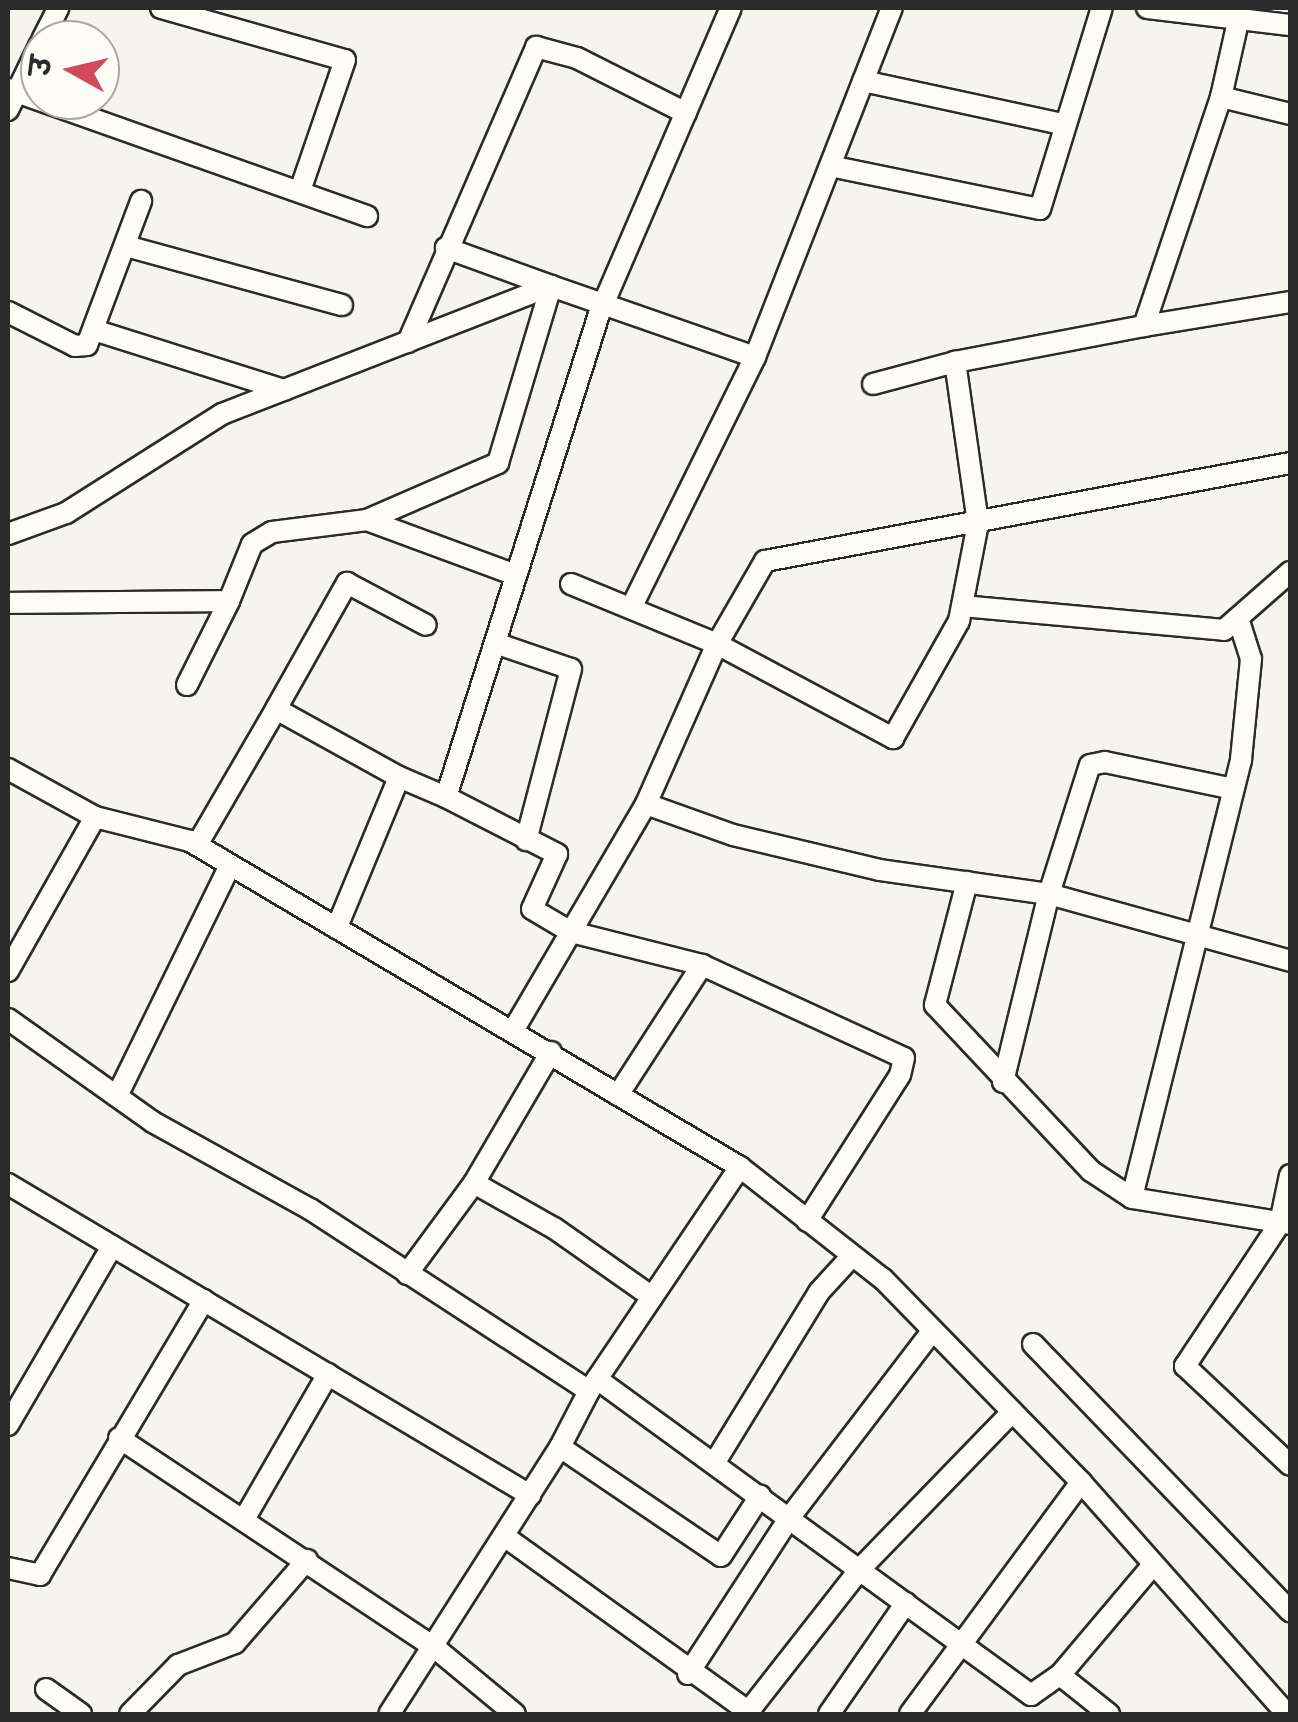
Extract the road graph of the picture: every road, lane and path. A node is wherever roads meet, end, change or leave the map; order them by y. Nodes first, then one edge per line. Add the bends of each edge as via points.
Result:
1 (161, 8) edge
2 (732, 8) edge
3 (892, 8) edge
4 (1102, 8) edge
5 (1147, 8) edge
6 (1240, 13) edge
7 (1290, 25) edge
8 (864, 81) junction
9 (10, 97) edge
10 (1221, 97) junction
11 (686, 113) junction
12 (1290, 114) edge
13 (1062, 124) junction
14 (830, 166) junction
15 (300, 191) junction
16 (142, 201) dead end
17 (368, 216) dead end
18 (126, 246) junction
19 (446, 248) junction
20 (552, 286) junction
21 (1290, 302) edge
22 (604, 304) junction
23 (342, 306) dead end
24 (8, 312) edge
25 (1144, 326) junction
26 (96, 330) junction
27 (408, 342) junction
28 (755, 356) junction
29 (955, 362) junction
30 (873, 384) dead end
31 (284, 390) junction
32 (1290, 463) edge
33 (367, 520) junction
34 (978, 523) junction
35 (8, 534) edge
36 (1290, 572) edge
37 (516, 575) junction
38 (570, 584) dead end
39 (229, 601) junction
40 (8, 603) edge
41 (962, 606) junction
42 (631, 608) junction
43 (1238, 618) junction
44 (426, 624) dead end
45 (494, 643) junction
46 (717, 644) junction
47 (186, 686) dead end
48 (276, 709) junction
49 (10, 776) edge
50 (399, 778) junction
51 (1233, 788) junction
52 (446, 797) junction
53 (646, 804) junction
54 (96, 818) junction
55 (526, 840) junction
56 (197, 845) junction
57 (230, 865) junction
58 (967, 882) junction
59 (1049, 894) junction
60 (337, 926) junction
61 (571, 932) junction
62 (1195, 932) junction
63 (1290, 961) edge
64 (702, 965) junction
65 (8, 971) edge
66 (8, 1018) edge
67 (514, 1029) junction
68 (551, 1052) junction
69 (1002, 1082) junction
70 (618, 1095) junction
71 (117, 1096) junction
72 (740, 1167) junction
73 (1290, 1175) edge
74 (474, 1183) junction
75 (8, 1184) edge
76 (1132, 1198) junction
77 (807, 1221) junction
78 (1285, 1224) edge
79 (112, 1246) junction
80 (852, 1256) junction
81 (407, 1274) junction
82 (652, 1297) junction
83 (204, 1300) junction
84 (932, 1331) junction
85 (1033, 1344) dead end
86 (328, 1374) junction
87 (592, 1385) junction
88 (1012, 1412) junction
89 (8, 1425) edge
90 (120, 1438) junction
91 (560, 1448) junction
92 (715, 1462) junction
93 (1290, 1465) edge
94 (1080, 1482) junction
95 (530, 1495) junction
96 (760, 1496) junction
97 (246, 1516) junction
98 (790, 1517) junction
99 (504, 1536) junction
100 (306, 1560) junction
101 (1152, 1566) junction
102 (8, 1568) edge
103 (860, 1570) junction
104 (906, 1603) junction
105 (1290, 1611) edge
106 (958, 1641) junction
107 (434, 1646) junction
108 (688, 1674) junction
109 (1060, 1674) junction
110 (46, 1689) dead end
111 (1027, 1705) edge
112 (750, 1713) edge
113 (81, 1714) edge
114 (130, 1714) edge
115 (389, 1714) edge
116 (515, 1714) edge
117 (829, 1714) edge
118 (910, 1714) edge
119 (1110, 1714) edge
120 (1287, 1714) edge

1 - 15 street via 345,60 344,79
2 - 11 street
3 - 8 street
4 - 13 street
5 - 6 street
6 - 7 street
6 - 10 street
8 - 13 street
8 - 14 street
9 - 15 street
10 - 12 street
10 - 25 street
11 - 19 street via 576,58 536,47
11 - 22 street
13 - 14 street via 1040,209
14 - 28 street
15 - 17 street
16 - 18 street
18 - 23 street
18 - 26 street
19 - 20 street
19 - 27 street
20 - 22 street
20 - 27 street
20 - 33 street via 498,463
21 - 25 street
22 - 28 street
22 - 37 street
24 - 26 street via 75,346 87,345
25 - 29 street
26 - 31 street
27 - 31 street
28 - 42 street
29 - 30 street
29 - 34 street
31 - 35 street via 222,414 66,513
32 - 34 street
33 - 37 street
33 - 39 street via 272,532 252,544
34 - 41 street
34 - 46 street via 765,561
36 - 43 street
37 - 45 street
38 - 42 street
39 - 40 street
39 - 47 street
41 - 43 street via 1224,630
41 - 46 street via 893,738
42 - 46 street
43 - 51 street via 1251,659
44 - 48 street via 347,583
45 - 52 street
45 - 55 street via 571,670
46 - 53 street
48 - 50 street
48 - 56 street
49 - 54 street
50 - 52 street
50 - 60 street
51 - 59 street via 1104,762 1090,765
51 - 62 street
52 - 55 street
53 - 58 street via 732,836
53 - 61 street
54 - 56 street
54 - 65 street
55 - 61 street via 557,854 532,909
56 - 57 street
57 - 60 street
57 - 71 street
58 - 59 street
58 - 69 street via 934,1004
59 - 62 street
59 - 69 street
60 - 67 street
61 - 64 street
61 - 67 street
62 - 63 street
62 - 76 street
64 - 70 street
64 - 77 street via 904,1058 900,1075
66 - 71 street
67 - 68 street
68 - 70 street
68 - 74 street
69 - 76 street via 1090,1171
70 - 72 street
71 - 81 street
72 - 77 street
72 - 82 street
73 - 78 street
74 - 81 street
74 - 82 street via 554,1228
75 - 79 street
76 - 78 street
77 - 80 street
78 - 93 street via 1186,1366
79 - 83 street
79 - 89 street
80 - 84 street
80 - 92 street via 819,1292
81 - 87 street
82 - 87 street
83 - 86 street
83 - 90 street
84 - 88 street
84 - 98 street
85 - 105 street
86 - 95 street
86 - 97 street
87 - 91 street
87 - 92 street
88 - 94 street
88 - 103 street
90 - 97 street
90 - 102 street via 40,1575
91 - 95 street
91 - 96 street via 721,1556
92 - 96 street
94 - 101 street
94 - 106 street
95 - 99 street
96 - 98 street
97 - 100 street
98 - 103 street
98 - 108 street
99 - 107 street
99 - 108 street
100 - 107 street
100 - 114 street via 234,1643 178,1665
101 - 109 street
101 - 120 street
103 - 104 street
103 - 112 street
104 - 106 street
104 - 117 street
106 - 111 street
106 - 118 street
107 - 115 street
107 - 116 street
108 - 112 street
109 - 111 street
109 - 119 street
110 - 113 street

